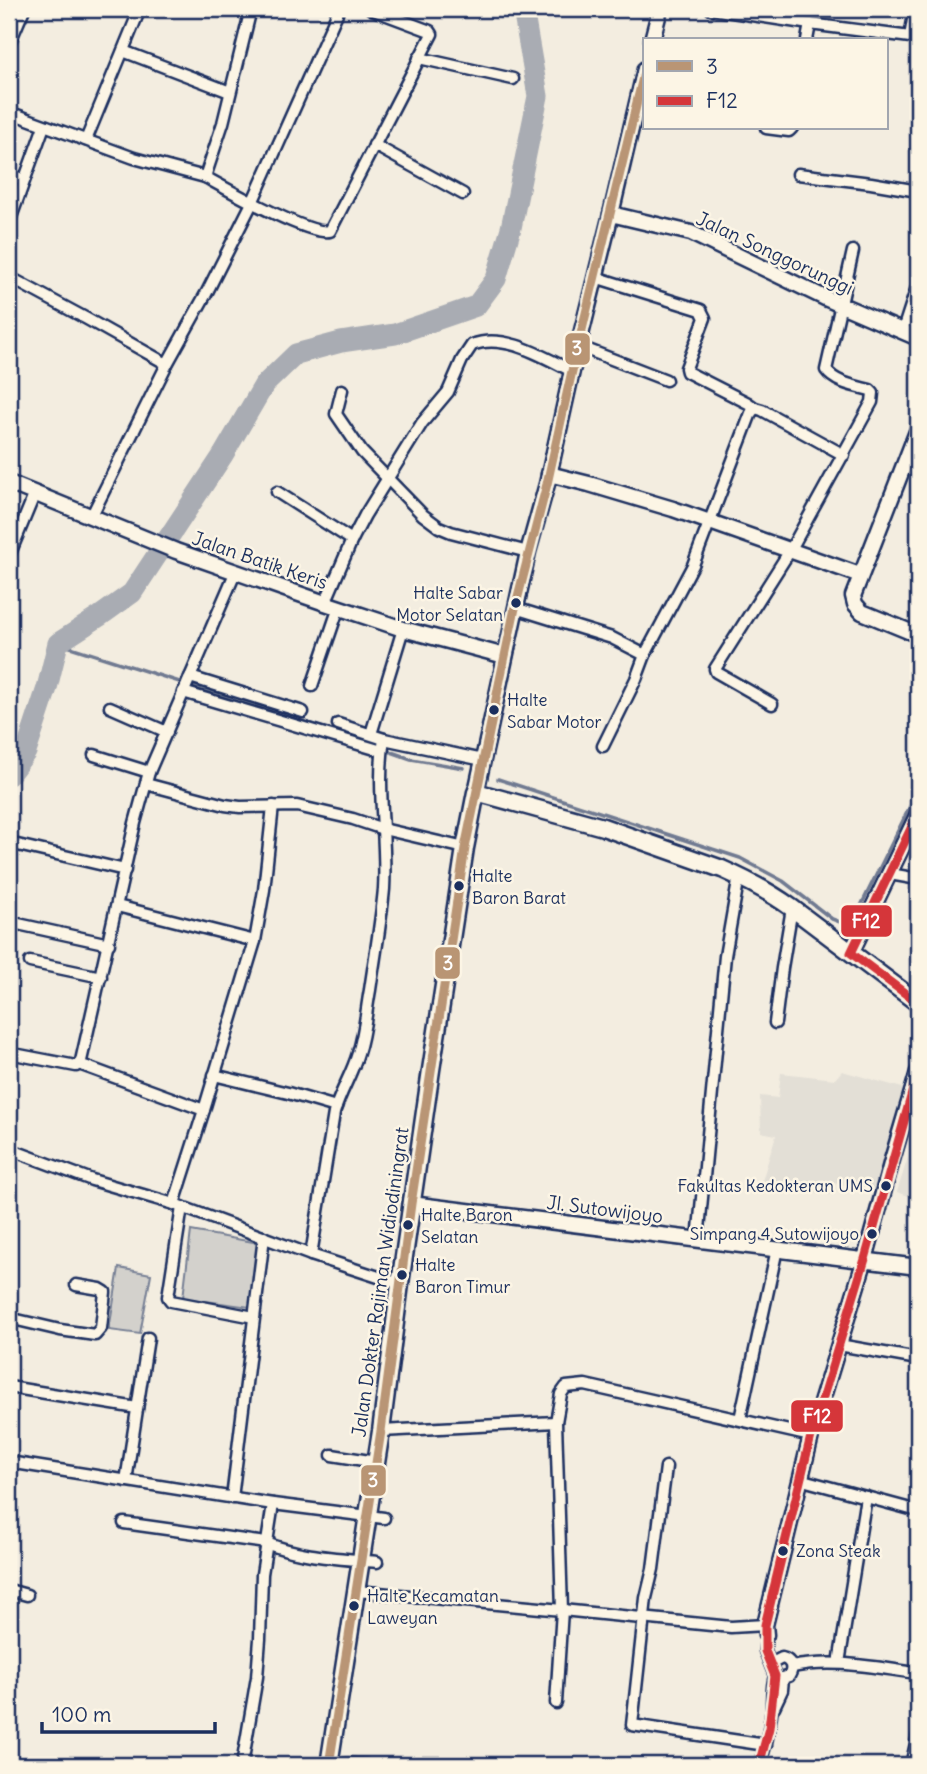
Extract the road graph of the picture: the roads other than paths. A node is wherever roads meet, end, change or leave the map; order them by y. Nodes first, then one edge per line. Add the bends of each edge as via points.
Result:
1 (23, 9) edge
2 (140, 9) edge
3 (251, 9) edge
4 (339, 9) edge
5 (371, 9) edge
6 (660, 9) edge
7 (711, 9) edge
8 (915, 9) edge
9 (749, 12) edge
10 (810, 24) junction
11 (914, 37) edge
12 (653, 38) edge
13 (807, 38) edge
14 (9, 44) edge
15 (123, 51) junction
16 (419, 58) junction
17 (513, 79) dead end
18 (643, 88) edge
19 (230, 92) junction
20 (641, 106) edge
21 (9, 112) edge
22 (44, 126) junction
23 (86, 140) junction
24 (374, 145) junction
25 (9, 174) edge
26 (798, 174) dead end
27 (205, 177) junction
28 (24, 180) junction
29 (918, 191) edge
30 (463, 194) dead end
31 (252, 203) junction
32 (611, 214) junction
33 (9, 223) edge
34 (853, 251) dead end
35 (9, 277) edge
36 (595, 278) junction
37 (918, 284) edge
38 (841, 305) junction
39 (902, 330) junction
40 (918, 338) edge
41 (578, 346) junction
42 (167, 364) junction
43 (572, 371) junction
44 (666, 380) dead end
45 (342, 390) dead end
46 (755, 408) junction
47 (918, 429) edge
48 (844, 455) junction
49 (912, 464) edge
50 (549, 474) junction
51 (388, 479) junction
52 (9, 483) edge
53 (277, 492) dead end
54 (34, 493) junction
55 (92, 515) junction
56 (708, 522) junction
57 (352, 540) junction
58 (791, 549) junction
59 (528, 552) junction
60 (9, 556) edge
61 (236, 571) junction
62 (860, 575) junction
63 (332, 605) junction
64 (515, 608) junction
65 (403, 629) junction
66 (918, 635) edge
67 (645, 655) junction
68 (505, 656) junction
69 (187, 685) junction
70 (312, 686) dead end
71 (772, 704) dead end
72 (110, 707) dead end
73 (303, 712) dead end
74 (338, 724) dead end
75 (167, 733) junction
76 (371, 734) junction
77 (383, 746) junction
78 (603, 746) dead end
79 (94, 755) dead end
80 (483, 760) junction
81 (149, 772) junction
82 (146, 784) junction
83 (476, 792) junction
84 (273, 806) junction
85 (918, 814) edge
86 (383, 829) junction
87 (9, 843) edge
88 (466, 848) junction
89 (125, 870) junction
90 (890, 874) junction
91 (739, 876) junction
92 (918, 879) edge
93 (117, 906) junction
94 (792, 908) junction
95 (9, 922) edge
96 (255, 941) junction
97 (109, 944) junction
98 (850, 953) junction
99 (30, 962) dead end
100 (101, 977) junction
101 (918, 1003) edge
102 (775, 1023) dead end
103 (9, 1053) edge
104 (79, 1064) junction
105 (918, 1072) edge
106 (214, 1075) junction
107 (336, 1107) junction
108 (204, 1110) junction
109 (9, 1149) edge
110 (411, 1204) junction
111 (178, 1205) junction
112 (264, 1237) junction
113 (698, 1240) junction
114 (777, 1249) junction
115 (311, 1255) junction
116 (865, 1259) junction
117 (918, 1267) edge
118 (400, 1284) junction
119 (76, 1285) dead end
120 (254, 1317) junction
121 (9, 1318) edge
122 (148, 1338) dead end
123 (839, 1345) junction
124 (918, 1359) edge
125 (9, 1387) edge
126 (137, 1408) junction
127 (740, 1419) junction
128 (556, 1422) junction
129 (381, 1431) junction
130 (811, 1436) junction
131 (332, 1455) dead end
132 (9, 1462) edge
133 (376, 1462) junction
134 (666, 1467) dead end
135 (799, 1479) junction
136 (126, 1481) junction
137 (866, 1497) junction
138 (232, 1498) junction
139 (273, 1504) junction
140 (918, 1511) edge
141 (367, 1516) junction
142 (384, 1518) dead end
143 (124, 1523) dead end
144 (266, 1544) junction
145 (369, 1561) junction
146 (9, 1590) edge
147 (357, 1591) junction
148 (27, 1595) dead end
149 (562, 1610) junction
150 (644, 1619) junction
151 (765, 1630) junction
152 (839, 1663) junction
153 (792, 1667) junction
154 (777, 1670) junction
155 (918, 1674) edge
156 (556, 1703) dead end
157 (918, 1735) edge
158 (766, 1745) junction
159 (914, 1763) edge
160 (347, 1764) edge
161 (242, 1765) edge
162 (329, 1765) edge
163 (366, 1765) edge
164 (760, 1765) edge

1 - 14 street
2 - 15 street
3 - 19 street
4 - 31 street
5 - 16 street via 430,31
6 - 12 main road
7 - 9 street
8 - 11 street
9 - 10 street
10 - 11 street
10 - 13 street
15 - 19 street
15 - 23 street
16 - 17 street
16 - 24 street
18 - 20 main road, Jalan Dokter Rajiman Widiodiningrat
19 - 27 street
20 - 32 main road, Jalan Dokter Rajiman Widiodiningrat
21 - 22 street
22 - 23 street
22 - 28 street
23 - 27 street
24 - 30 street
24 - 31 street via 326,233
25 - 28 street
26 - 29 street
27 - 31 street
28 - 33 street
31 - 42 street
32 - 36 main road, Jalan Dokter Rajiman Widiodiningrat
32 - 38 main road, Jalan Songgorunggi via 691,233
34 - 38 street
35 - 42 street
36 - 41 main road, Jalan Dokter Rajiman Widiodiningrat
36 - 46 street via 701,310 705,318 686,370
37 - 39 street
38 - 39 main road, Jalan Songgorunggi
38 - 48 street via 826,370 837,380 873,393
39 - 40 main road, Jalan Songgorunggi
41 - 43 main road, Jalan Dokter Rajiman Widiodiningrat
41 - 44 street
42 - 55 street
43 - 50 main road, Jalan Dokter Rajiman Widiodiningrat
43 - 51 street via 502,341 472,345 448,392 422,423
45 - 51 street via 336,414
46 - 48 street
46 - 56 street
47 - 49 main road
48 - 58 street
49 - 62 main road
50 - 56 main road
50 - 59 main road, Jalan Dokter Rajiman Widiodiningrat
51 - 57 street
51 - 59 street via 439,527
52 - 54 main road, Jalan Batik Keris
53 - 57 street
54 - 55 main road, Jalan Batik Keris
54 - 60 street
55 - 61 main road, Jalan Batik Keris
56 - 58 main road
56 - 67 street via 693,565
57 - 63 street
58 - 62 main road
58 - 71 street via 715,669
59 - 64 main road, Jalan Dokter Rajiman Widiodiningrat
61 - 63 main road, Jalan Batik Keris
61 - 69 street
62 - 66 main road via 853,596 858,608
63 - 65 main road, Jalan Batik Keris
63 - 70 street
64 - 67 street via 605,636
64 - 68 main road, Jalan Dokter Rajiman Widiodiningrat
65 - 68 main road, Jalan Batik Keris
65 - 76 street
67 - 78 street
68 - 80 main road, Jalan Dokter Rajiman Widiodiningrat
69 - 73 street
69 - 75 street
69 - 77 street
72 - 75 street
74 - 76 street
75 - 81 street
76 - 77 street
77 - 80 street
77 - 86 street
79 - 81 street
80 - 83 main road, Jalan Dokter Rajiman Widiodiningrat
81 - 82 street
82 - 84 street via 225,805
82 - 89 street
83 - 88 main road, Jalan Dokter Rajiman Widiodiningrat
83 - 91 main road via 603,827
84 - 86 street via 297,806
84 - 96 street
85 - 90 main road
86 - 88 street
86 - 107 street via 383,890 364,1033
87 - 89 street
88 - 110 main road, Jalan Dokter Rajiman Widiodiningrat
89 - 93 street
90 - 92 street
90 - 98 main road
91 - 94 main road
91 - 113 street via 725,956
93 - 96 street
93 - 97 street
94 - 98 main road
94 - 102 street
95 - 97 street
96 - 106 street
97 - 100 street
98 - 101 main road
99 - 100 street
100 - 104 street
103 - 104 street
104 - 108 street
105 - 116 main road
106 - 107 street
106 - 108 street
107 - 115 street
108 - 111 street
109 - 111 street
110 - 113 main road, Jl. Sutowijoyo
110 - 118 main road, Jalan Dokter Rajiman Widiodiningrat
111 - 112 street
111 - 120 street via 169,1300
112 - 115 street
112 - 120 street
113 - 114 main road, Jl. Sutowijoyo
114 - 116 main road, Jl. Sutowijoyo
114 - 127 street
115 - 118 street
116 - 117 main road, Jl. Sutowijoyo
116 - 123 main road
118 - 129 main road, Jalan Dokter Rajiman Widiodiningrat
119 - 121 street via 105,1292 101,1328 95,1335
120 - 138 street
122 - 126 street
123 - 124 street
123 - 130 main road
125 - 126 street
126 - 136 street
127 - 128 street via 574,1385 561,1394
127 - 130 street
128 - 129 street
128 - 149 street
129 - 133 main road, Jalan Dokter Rajiman Widiodiningrat
130 - 135 main road
131 - 133 street
132 - 136 street
133 - 141 main road, Jalan Dokter Rajiman Widiodiningrat
134 - 150 street
135 - 137 street
135 - 151 main road
136 - 138 street
137 - 140 street
137 - 152 street
138 - 139 street
139 - 141 street
139 - 144 street
141 - 142 street
141 - 145 main road, Jalan Dokter Rajiman Widiodiningrat
143 - 144 street
144 - 145 street via 300,1554
144 - 161 street via 257,1677
145 - 147 main road, Jalan Dokter Rajiman Widiodiningrat
146 - 148 street
147 - 149 street
147 - 162 main road, Jalan Dokter Rajiman Widiodiningrat
149 - 150 street
149 - 156 street
150 - 151 street
150 - 158 street via 632,1725
151 - 154 street via 765,1651
152 - 153 street
152 - 155 street
153 - 154 street via 789,1676
153 - 154 street via 788,1660
154 - 158 street
157 - 159 street
158 - 164 street
160 - 163 street

